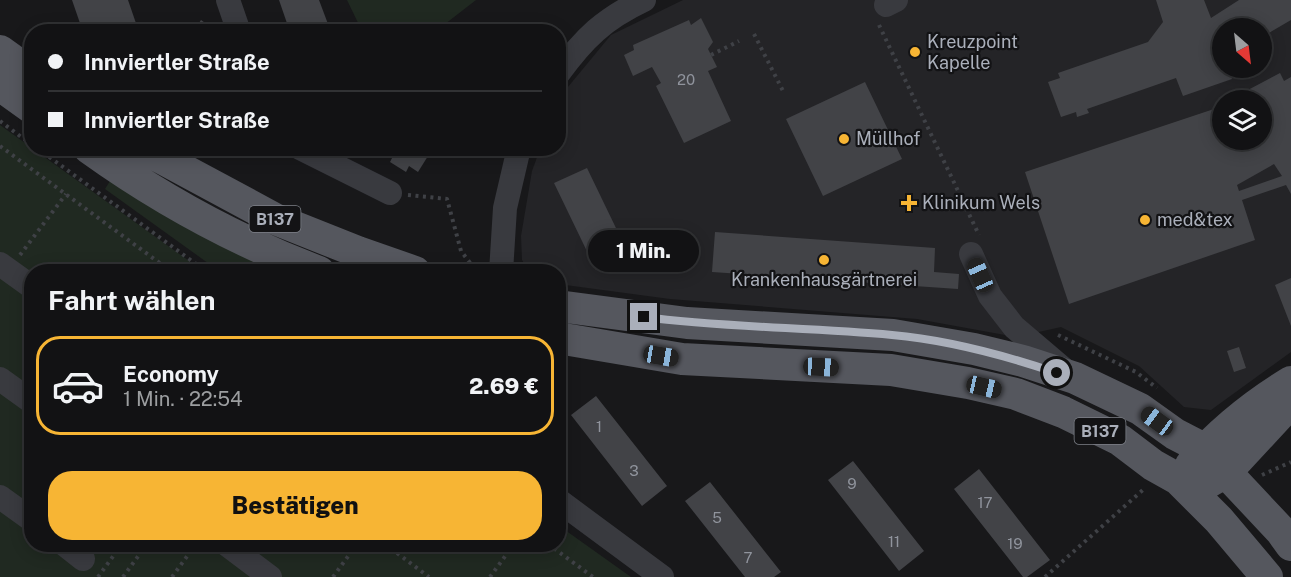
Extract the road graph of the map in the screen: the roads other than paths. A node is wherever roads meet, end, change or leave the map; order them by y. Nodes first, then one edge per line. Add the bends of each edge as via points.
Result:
1 (228, 0) edge
2 (644, 0) edge
3 (615, 6) edge
4 (236, 24) edge
5 (0, 51) edge
6 (566, 64) edge
7 (24, 68) edge
8 (0, 85) edge
9 (24, 102) edge
10 (100, 156) edge
11 (158, 156) edge
12 (316, 156) edge
13 (517, 156) edge
14 (390, 194) road end
15 (976, 248) road end
16 (299, 264) edge
17 (392, 264) edge
18 (501, 264) edge
19 (4, 267) edge
20 (24, 281) edge
21 (566, 307) edge
22 (566, 339) edge
23 (1075, 378) junction
24 (0, 379) edge
25 (1291, 382) edge
26 (24, 396) edge
27 (1291, 402) edge
28 (1204, 449) junction
29 (1226, 472) junction
30 (1184, 485) junction
31 (0, 497) edge
32 (566, 506) edge
33 (24, 514) edge
34 (1291, 545) edge
35 (73, 552) edge
36 (237, 552) edge
37 (91, 568) edge
38 (270, 577) edge
39 (662, 577) edge
40 (1267, 577) edge

1 - 4 street
2 - 3 street
3 - 6 street
5 - 7 main road
8 - 9 main road
10 - 16 main road, B137 via 194,215
11 - 17 main road, B137 via 275,219
12 - 14 street
13 - 18 street via 504,208
15 - 23 street via 990,296 1014,327
19 - 20 street
21 - 23 main road, B137 via 687,323 893,335 974,349
22 - 30 main road, B137 via 682,359 891,370 1007,392 1063,412 1119,440
23 - 28 main road, B137 via 1140,409
24 - 26 street
25 - 28 main road via 1266,397
27 - 29 main road
28 - 29 main road, B137
28 - 30 main road
29 - 30 main road
29 - 34 main road, B137
30 - 40 main road, B137
31 - 33 street
32 - 39 street
35 - 37 street
36 - 38 street

